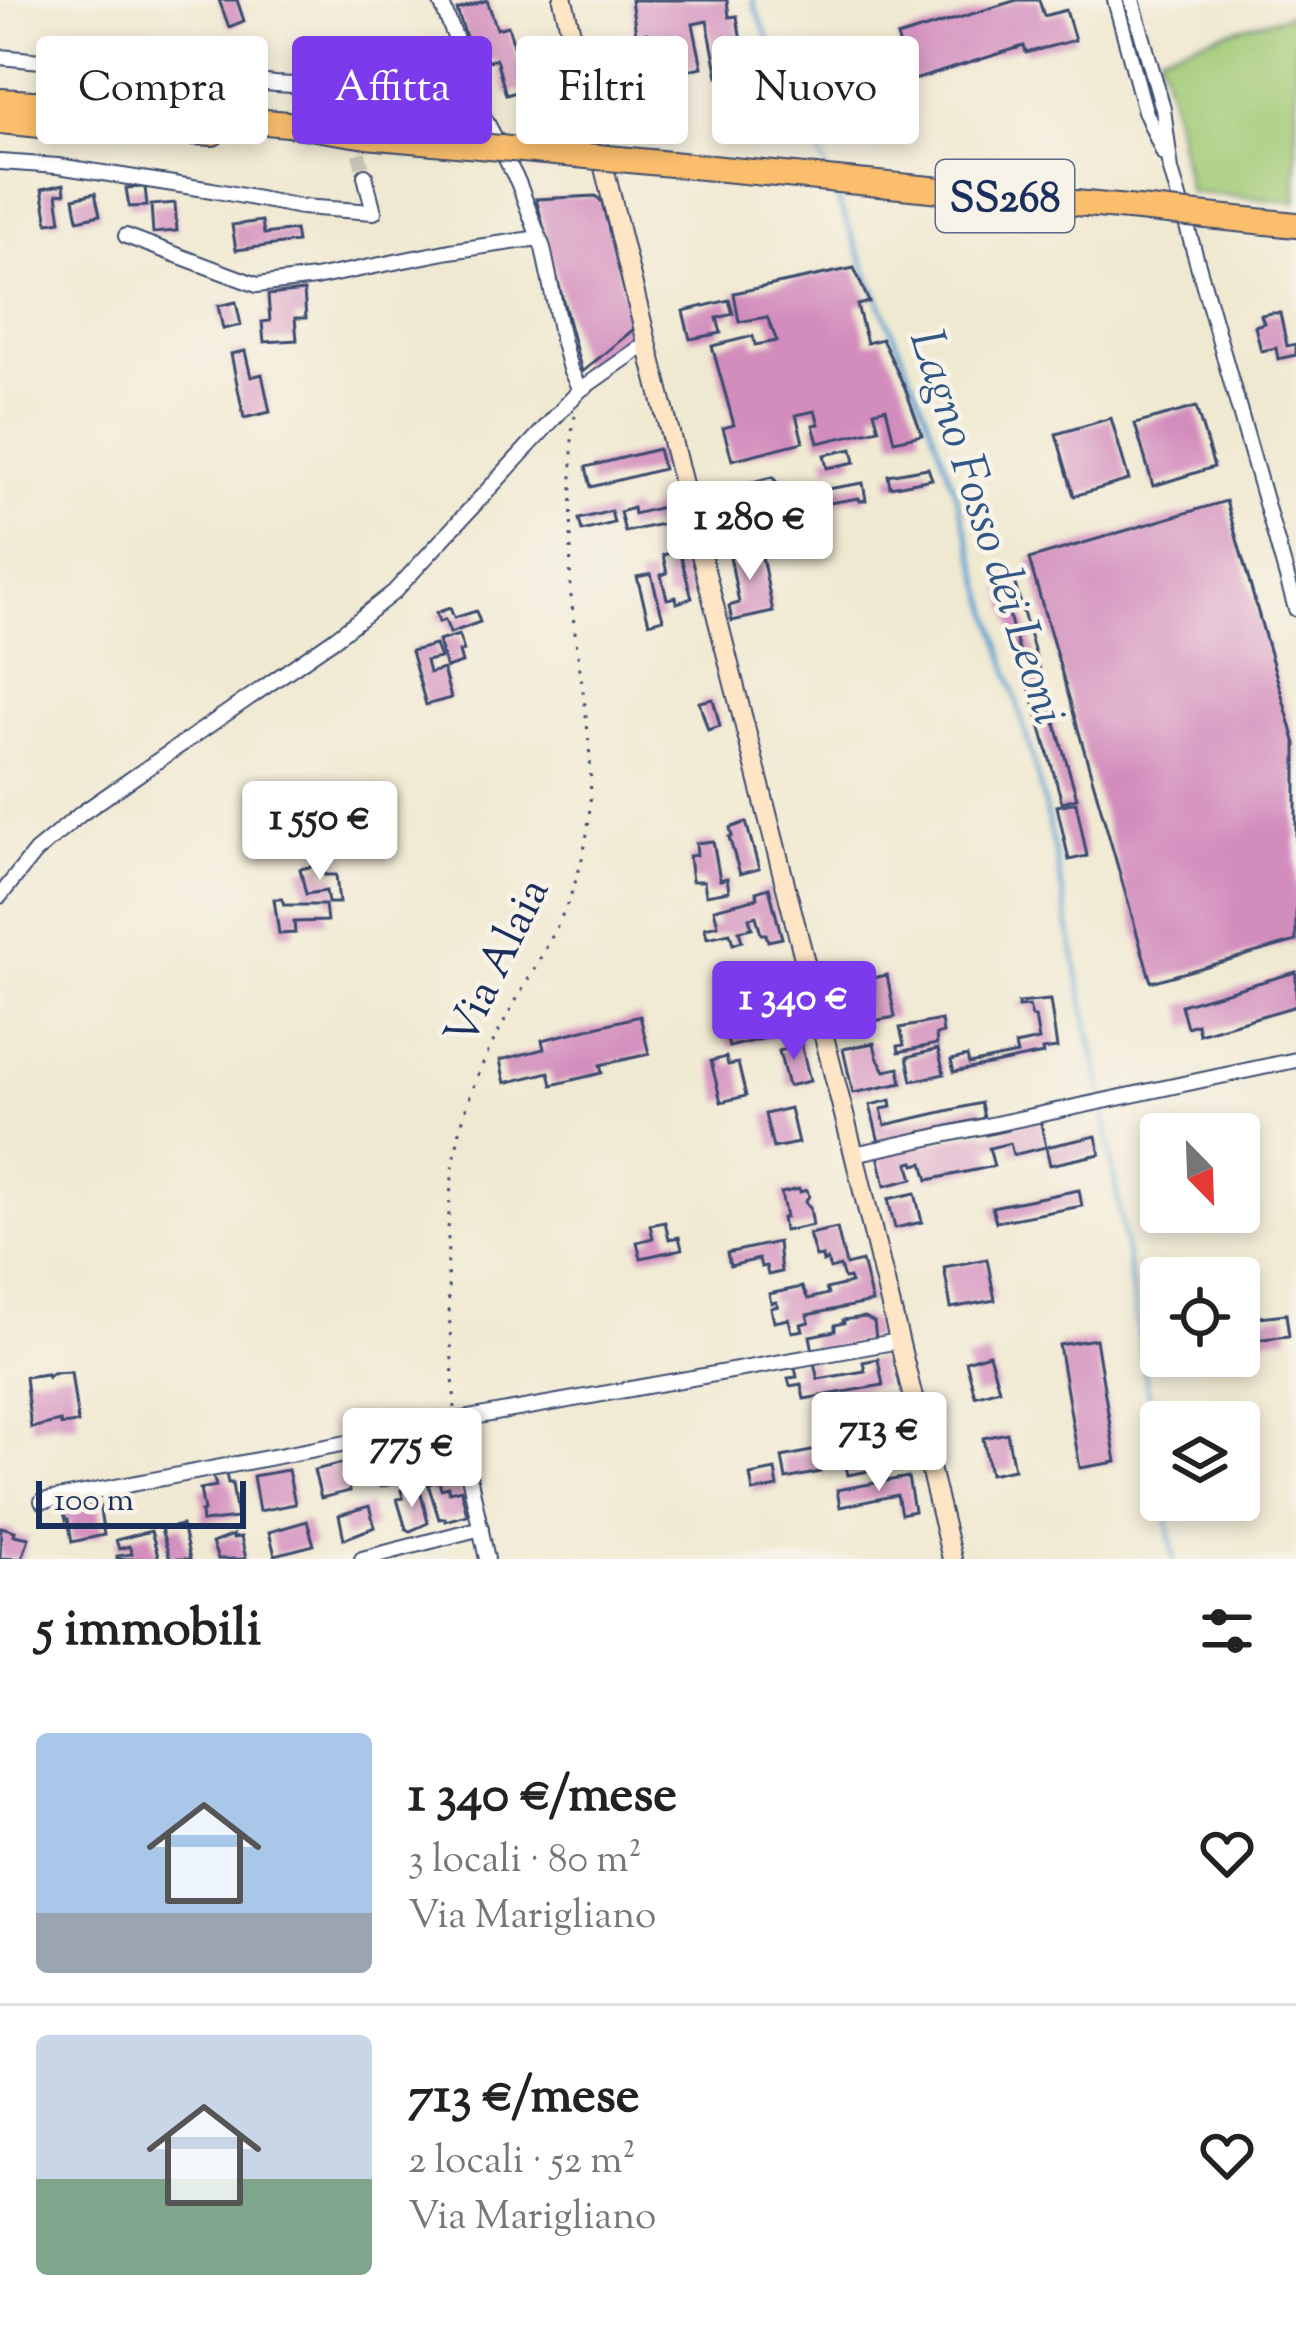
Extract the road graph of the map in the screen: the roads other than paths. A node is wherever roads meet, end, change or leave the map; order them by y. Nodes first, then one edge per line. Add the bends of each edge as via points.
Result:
1 (440, 0) edge
2 (563, 0) edge
3 (1114, 0) edge
4 (1132, 0) edge
5 (455, 36) edge
6 (0, 57) edge
7 (292, 84) edge
8 (0, 101) edge
9 (0, 122) edge
10 (292, 125) edge
11 (492, 133) edge
12 (292, 136) edge
13 (456, 144) edge
14 (0, 162) edge
15 (1172, 170) junction
16 (364, 176) tunnel mouth
17 (1296, 225) edge
18 (126, 236) dead end
19 (538, 238) junction
20 (647, 343) junction
21 (580, 390) junction
22 (1296, 609) edge
23 (0, 896) edge
24 (1296, 1060) edge
25 (854, 1154) junction
26 (899, 1341) junction
27 (457, 1421) junction
28 (41, 1501) dead end
29 (481, 1528) junction
30 (362, 1559) edge
31 (487, 1559) edge
32 (952, 1559) edge

1 - 5 street
2 - 20 street
3 - 15 street via 1145,111
4 - 15 street
6 - 7 street
8 - 10 highway, SS268
9 - 12 highway, SS268
11 - 19 street
13 - 17 highway, SS268, bridge
14 - 16 street via 374,212
15 - 22 street
18 - 19 street via 257,285
19 - 21 street
20 - 21 street
20 - 25 street
21 - 23 street via 394,592 82,813 35,852
24 - 25 street
25 - 26 street
26 - 27 street
26 - 32 street
27 - 28 street
27 - 29 street
29 - 30 street
29 - 31 street

